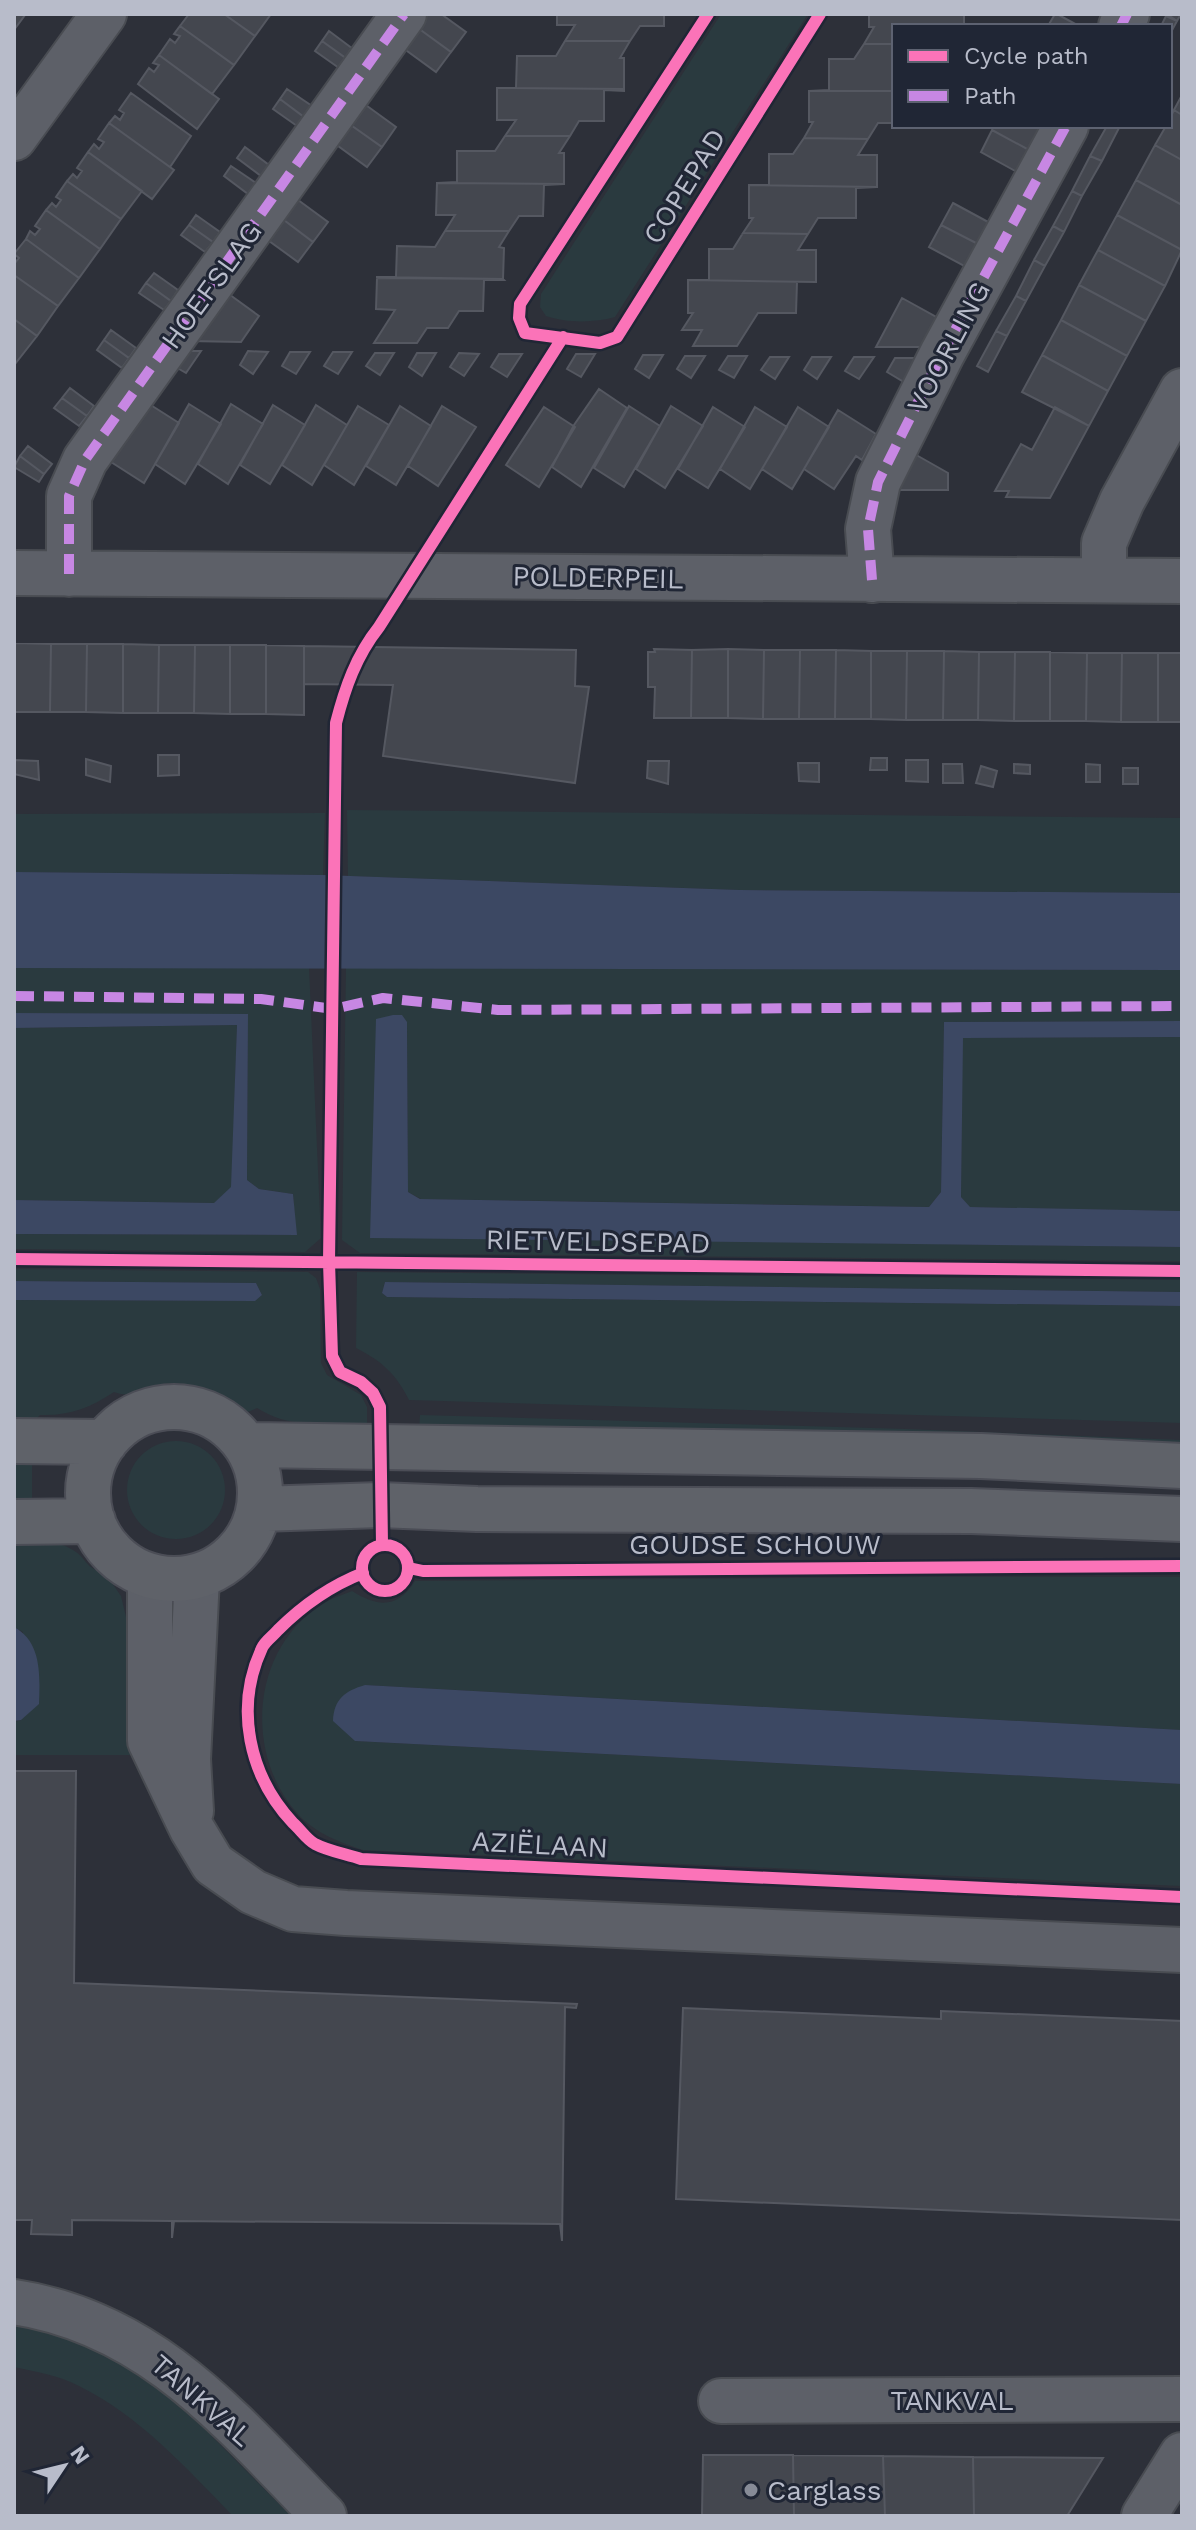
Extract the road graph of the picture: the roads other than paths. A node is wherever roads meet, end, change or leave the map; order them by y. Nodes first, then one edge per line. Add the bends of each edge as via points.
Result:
1 (104, 14) edge
2 (404, 14) edge
3 (1065, 128) edge
4 (14, 138) edge
5 (1182, 391) edge
6 (14, 573) edge
7 (69, 574) junction
8 (872, 580) junction
9 (1104, 580) junction
10 (1182, 581) edge
11 (14, 1441) edge
12 (105, 1442) junction
13 (246, 1445) junction
14 (1182, 1466) edge
15 (260, 1509) junction
16 (1182, 1519) edge
17 (93, 1521) junction
18 (14, 1522) edge
19 (150, 1576) junction
20 (197, 1577) junction
21 (192, 1829) junction
22 (1182, 1950) edge
23 (14, 2302) edge
24 (1182, 2399) edge
25 (721, 2401) dead end
26 (1182, 2455) edge
27 (324, 2516) edge
28 (1144, 2516) edge

1 - 4 street
2 - 7 street, HOEFSLAG via 85,460 69,496
3 - 8 street, VOORLING via 878,482 868,529
5 - 9 street via 1104,543
6 - 7 street, POLDERPEIL
7 - 8 street, POLDERPEIL
8 - 9 street, POLDERPEIL
9 - 10 street, POLDERPEIL
11 - 12 main road
12 - 13 main road via 136,1416 177,1407 216,1418
12 - 17 main road via 89,1480
13 - 14 main road via 981,1456
13 - 15 main road via 260,1482
15 - 16 main road, GOUDSE SCHOUW via 380,1505 971,1511
15 - 20 main road via 250,1535 233,1557
17 - 18 main road
17 - 19 main road via 121,1561
19 - 20 main road
19 - 21 street via 150,1741
20 - 21 street via 188,1759
21 - 22 street via 213,1864 253,1892 293,1909
23 - 27 street, TANKVAL via 43,2306 111,2331 168,2365
24 - 25 street, TANKVAL
26 - 28 street

